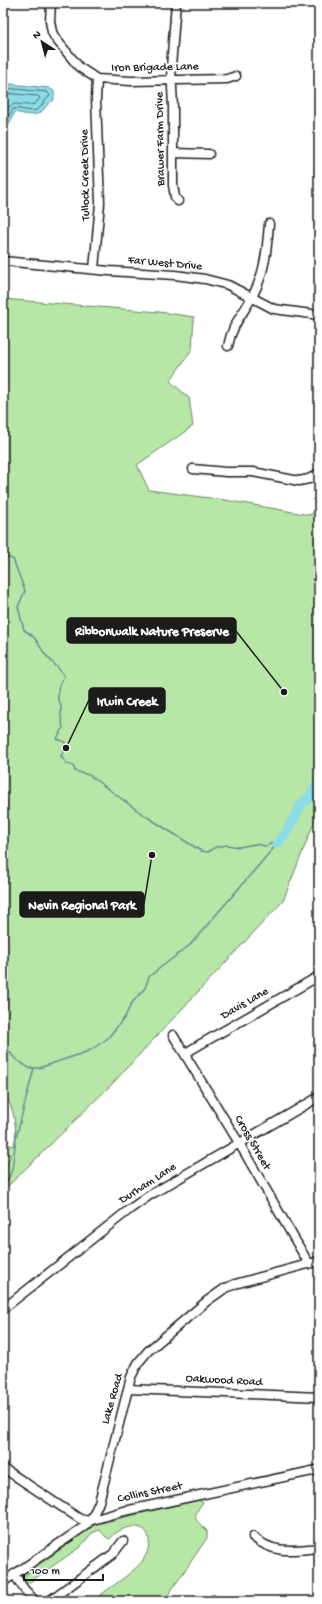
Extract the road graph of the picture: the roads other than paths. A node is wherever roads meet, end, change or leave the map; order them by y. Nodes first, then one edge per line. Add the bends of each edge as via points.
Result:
1 (51, 3) edge
2 (176, 3) edge
3 (236, 76) dead end
4 (171, 79) junction
5 (97, 80) junction
6 (173, 153) junction
7 (209, 154) dead end
8 (178, 201) dead end
9 (269, 224) dead end
10 (3, 261) edge
11 (94, 269) junction
12 (252, 298) junction
13 (319, 315) edge
14 (228, 346) dead end
15 (193, 469) dead end
16 (319, 473) edge
17 (319, 976) edge
18 (173, 1035) dead end
19 (186, 1056) junction
20 (319, 1097) edge
21 (239, 1143) junction
22 (319, 1261) edge
23 (309, 1264) junction
24 (3, 1309) edge
25 (128, 1390) junction
26 (319, 1397) edge
27 (3, 1468) edge
28 (318, 1471) edge
29 (89, 1521) junction
30 (253, 1538) dead end
31 (123, 1541) dead end
32 (319, 1548) edge
33 (14, 1574) junction
34 (3, 1582) edge
35 (35, 1601) edge
36 (49, 1601) edge

1 - 5 street, Iron Brigade Lane via 50,21 55,38 79,67
2 - 4 street, Brawer Farm Drive
3 - 4 street, Iron Brigade Lane via 227,80
4 - 5 street, Iron Brigade Lane
4 - 6 street, Brawer Farm Drive
5 - 11 street, Tullock Creek Drive via 100,203
6 - 7 street
6 - 8 street, Brawer Farm Drive via 173,185
9 - 12 street via 265,264
10 - 11 street, Far West Drive
11 - 12 street, Far West Drive via 205,279 228,285
12 - 13 street, Far West Drive via 274,309
12 - 14 street via 234,325
15 - 16 street via 253,472 299,481
17 - 19 street, Davis Lane via 189,1051
18 - 19 street, Cross Street
19 - 21 street, Cross Street
20 - 21 street, Durham Lane
21 - 23 street, Cross Street
21 - 24 street, Durham Lane via 130,1209
22 - 23 street, Lake Road
23 - 25 street, Lake Road via 235,1284 217,1293 143,1356 134,1370
25 - 26 street, Oakwood Road
25 - 29 street, Lake Road via 99,1502
27 - 29 street via 80,1519
28 - 29 street, Collins Street via 120,1512
29 - 33 street, Lake Road
30 - 32 street via 275,1549
31 - 36 street via 113,1554
33 - 34 street, Lake Road
33 - 35 street

